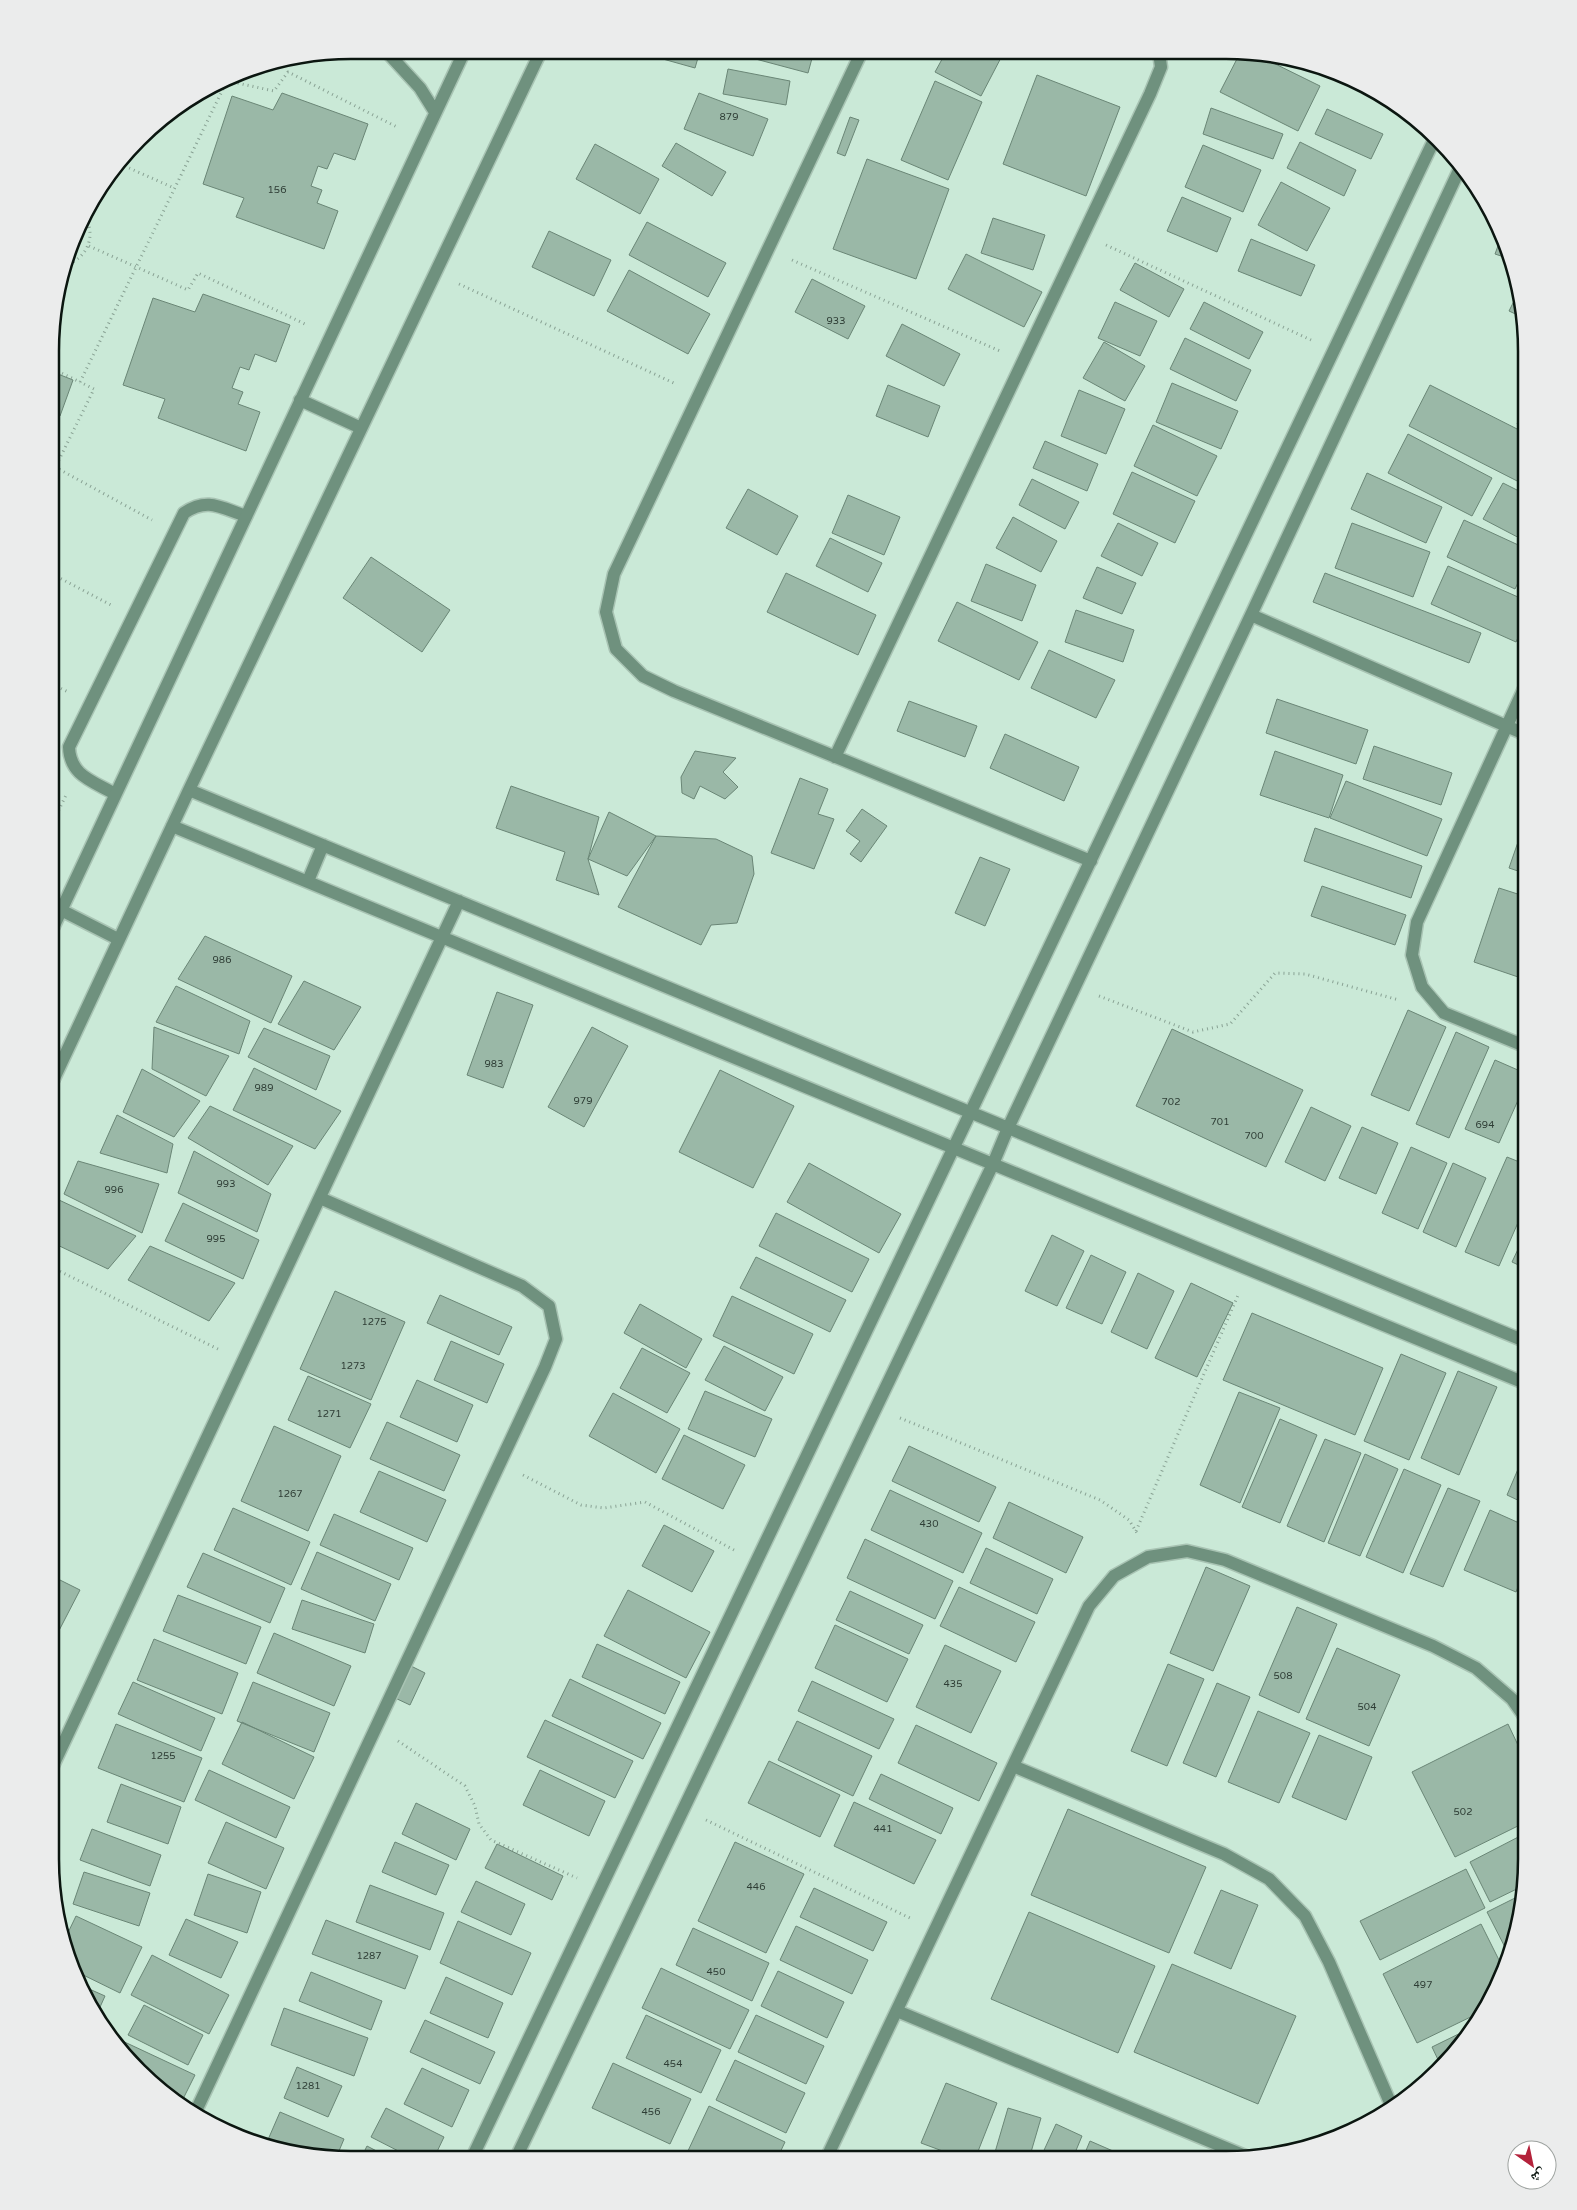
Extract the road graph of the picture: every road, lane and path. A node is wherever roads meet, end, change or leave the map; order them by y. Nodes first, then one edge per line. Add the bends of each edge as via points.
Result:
1 (393, 59) edge
2 (460, 59) edge
3 (537, 59) edge
4 (859, 59) edge
5 (1160, 59) edge
6 (236, 83) edge
7 (225, 88) edge
8 (435, 112) junction
9 (422, 140) junction
10 (1432, 143) edge
11 (125, 166) edge
12 (1458, 173) edge
13 (174, 188) junction
14 (87, 226) edge
15 (1084, 234) junction
16 (88, 246) junction
17 (768, 249) junction
18 (73, 261) edge
19 (137, 265) junction
20 (436, 274) junction
21 (330, 336) junction
22 (1334, 350) junction
23 (1023, 361) junction
24 (59, 372) edge
25 (80, 382) junction
26 (699, 394) junction
27 (300, 400) junction
28 (361, 428) junction
29 (59, 461) edge
30 (59, 469) edge
31 (246, 516) junction
32 (175, 532) junction
33 (59, 578) edge
34 (1251, 615) junction
35 (133, 616) junction
36 (1518, 701) edge
37 (1506, 726) junction
38 (1518, 731) edge
39 (834, 757) junction
40 (78, 772) junction
41 (189, 790) junction
42 (115, 794) junction
43 (59, 810) edge
44 (172, 826) junction
45 (323, 845) junction
46 (1091, 861) junction
47 (308, 880) junction
48 (459, 901) junction
49 (61, 910) junction
50 (59, 914) edge
51 (442, 935) junction
52 (118, 939) junction
53 (1075, 987) junction
54 (1444, 1013) junction
55 (1518, 1043) edge
56 (59, 1068) edge
57 (971, 1112) junction
58 (1008, 1128) junction
59 (954, 1148) junction
60 (993, 1164) junction
61 (320, 1198) junction
62 (1249, 1270) junction
63 (59, 1271) edge
64 (1518, 1338) edge
65 (243, 1362) junction
66 (1518, 1381) edge
67 (877, 1408) junction
68 (500, 1464) junction
69 (1136, 1531) junction
70 (1148, 1556) junction
71 (757, 1562) junction
72 (1518, 1708) edge
73 (376, 1726) junction
74 (59, 1753) edge
75 (1013, 1766) junction
76 (684, 1809) junction
77 (601, 1888) junction
78 (936, 1930) junction
79 (897, 2011) junction
80 (1390, 2102) edge
81 (198, 2108) edge
82 (475, 2151) edge
83 (519, 2151) edge
84 (830, 2151) edge
85 (1233, 2151) edge

1 - 8 street
2 - 8 street
3 - 20 street
4 - 17 street
5 - 15 street via 1161,67 1150,94
6 - 9 path via 274,91 288,72
7 - 13 path
8 - 9 street
9 - 21 street
10 - 22 street
11 - 13 path
12 - 34 street
13 - 19 path
14 - 16 path via 90,234
15 - 22 path
15 - 23 street
16 - 18 path
16 - 19 path
17 - 23 path
17 - 26 street
19 - 21 path via 188,290 198,273
19 - 25 path
20 - 26 path
20 - 28 street
21 - 27 street
22 - 46 street
23 - 39 street
24 - 25 path
25 - 29 path via 94,389
26 - 39 street via 614,574 606,612 616,649 643,676
27 - 28 street
27 - 31 street
28 - 41 street
30 - 32 path
31 - 32 street via 206,504 196,505 184,513
31 - 42 street
32 - 35 street
33 - 35 path
34 - 37 street
34 - 53 street
35 - 40 street via 69,747 69,760
36 - 37 street
37 - 38 street
37 - 54 street via 1417,922 1412,955 1422,987
39 - 46 street
40 - 42 street
40 - 43 path
41 - 44 street
41 - 45 street
42 - 49 street
44 - 47 street
44 - 52 street
45 - 47 street
45 - 48 street
46 - 57 street
47 - 51 street
48 - 51 street
48 - 57 street
49 - 50 street
49 - 52 street
51 - 59 street
51 - 61 street
52 - 56 street
53 - 54 path via 1193,1032 1230,1024 1275,973 1305,974
53 - 58 street
54 - 55 street
57 - 58 street
57 - 59 street
58 - 60 street
58 - 64 street
59 - 60 street
59 - 71 street
60 - 62 street
60 - 67 street
61 - 65 street
61 - 68 street via 522,1286 549,1306 556,1338
62 - 66 street
62 - 69 path
63 - 65 path
65 - 74 street
67 - 69 path via 1100,1500 1129,1520
67 - 76 street
68 - 71 path via 581,1505 604,1508 645,1502
68 - 73 street
69 - 70 path
70 - 72 street via 1187,1551 1225,1560 1433,1646 1476,1668
70 - 75 street via 1114,1576 1089,1606
71 - 77 street
73 - 77 path via 465,1786 479,1824 491,1840
73 - 81 street
75 - 78 street
75 - 80 street via 1224,1854 1269,1879 1305,1916 1330,1962
76 - 78 path
76 - 83 street
77 - 82 street
78 - 79 street
79 - 84 street
79 - 85 street

